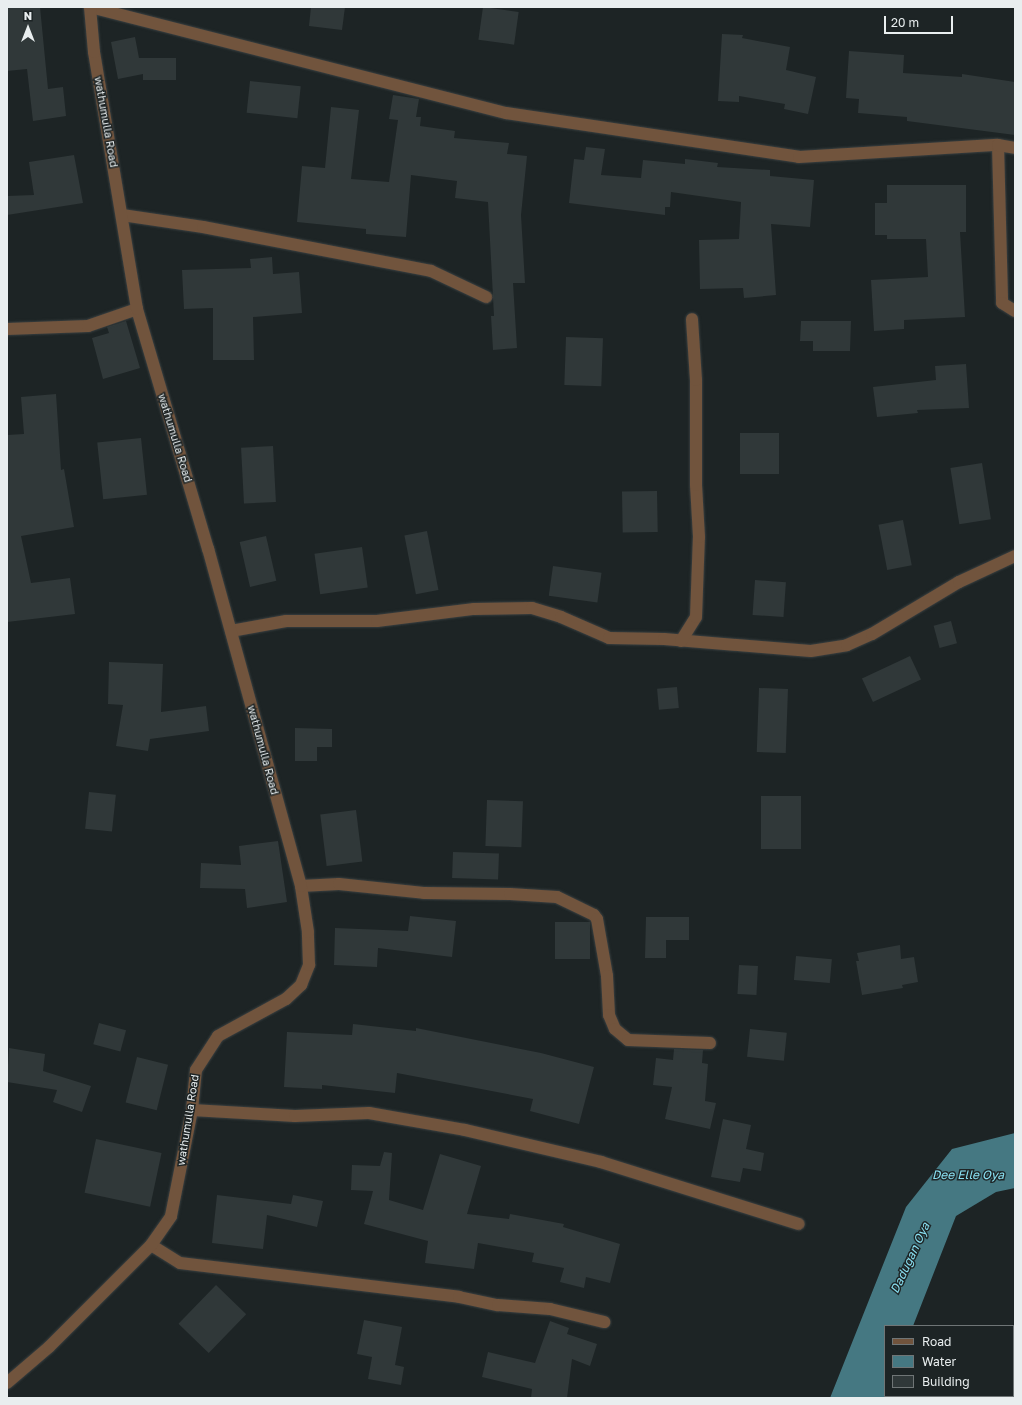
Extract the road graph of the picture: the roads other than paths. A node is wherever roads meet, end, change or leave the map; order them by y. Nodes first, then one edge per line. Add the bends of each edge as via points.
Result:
1 (90, 7) edge
2 (998, 145) junction
3 (1015, 148) edge
4 (122, 215) junction
5 (486, 297) dead end
6 (137, 309) junction
7 (1015, 311) edge
8 (692, 319) dead end
9 (7, 329) edge
10 (1015, 556) edge
11 (231, 631) junction
12 (681, 641) junction
13 (300, 886) junction
14 (710, 1043) dead end
15 (192, 1110) junction
16 (799, 1224) dead end
17 (151, 1246) junction
18 (604, 1322) dead end
19 (7, 1383) edge

1 - 2 street via 506,113 544,119 799,157
1 - 4 street, wathumulla Road via 94,52
2 - 3 street
2 - 7 street via 1002,303
4 - 5 street via 431,271
4 - 6 street, wathumulla Road
6 - 9 street via 88,326
6 - 11 street, wathumulla Road
8 - 12 street via 696,380 696,485 700,537 696,617
10 - 12 street via 959,582 872,634 847,645 811,651
11 - 12 street via 286,621 377,621 474,609 532,608 561,617 609,638
11 - 13 street, wathumulla Road
13 - 14 street via 339,884 424,893 557,897 594,914 597,920 607,976 609,1015 615,1029 628,1040
13 - 15 street, wathumulla Road via 308,932 309,965 301,985 286,999 218,1036 196,1070
15 - 16 street via 295,1116 369,1113 464,1130 601,1162
15 - 17 street, wathumulla Road via 171,1216
17 - 18 street via 180,1263 459,1297 498,1305 550,1309
17 - 19 street, wathumulla Road via 49,1347

